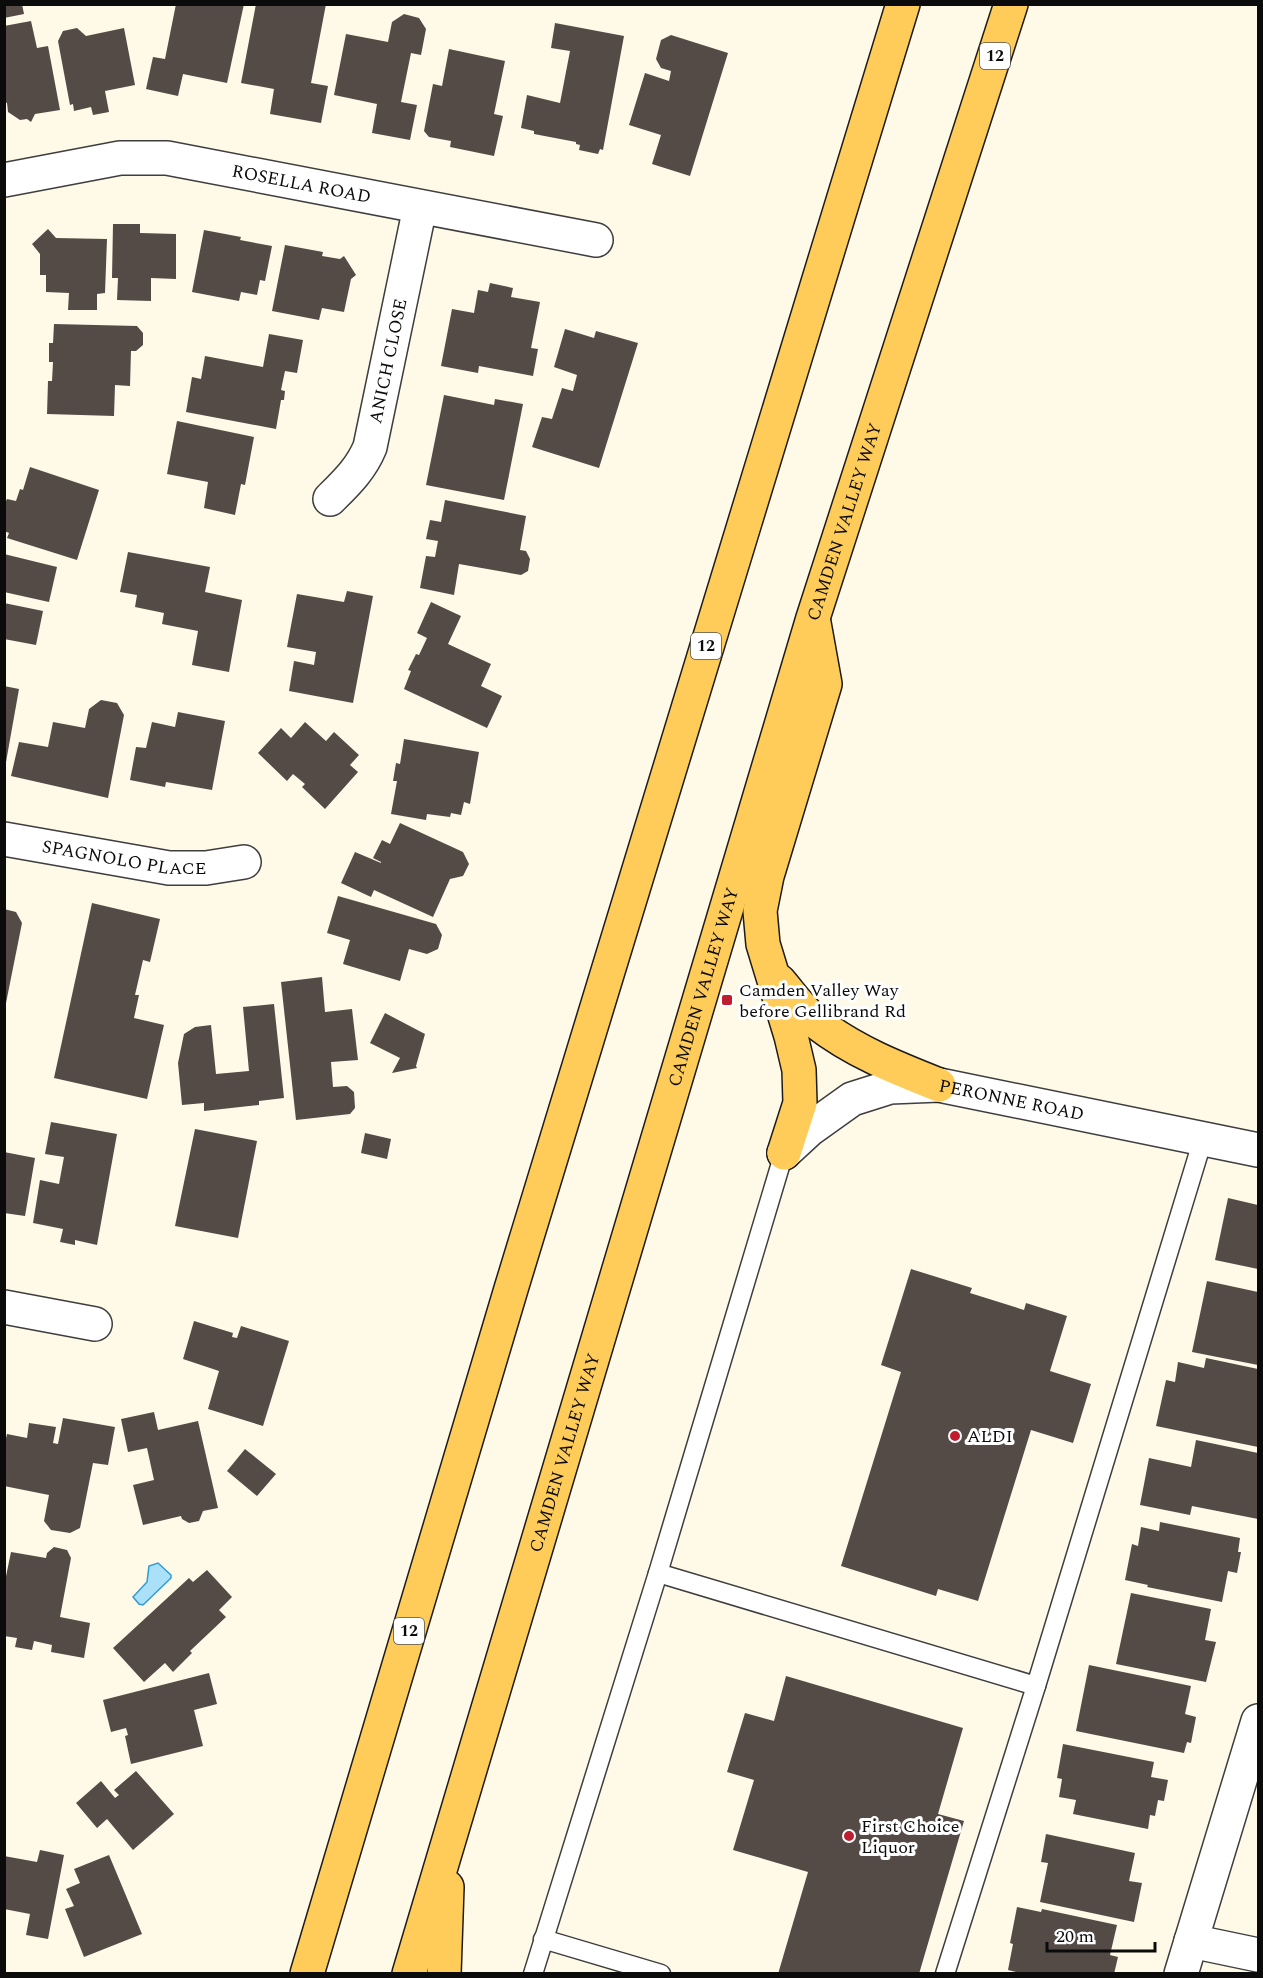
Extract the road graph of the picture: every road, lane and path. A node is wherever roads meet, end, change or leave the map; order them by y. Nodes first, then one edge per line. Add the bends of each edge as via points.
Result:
1 (903, 4) edge
2 (1011, 4) edge
3 (4, 180) edge
4 (420, 207) junction
5 (596, 240) dead end
6 (330, 499) dead end
7 (813, 618) junction
8 (4, 839) edge
9 (244, 862) dead end
10 (771, 973) junction
11 (939, 1084) junction
12 (1203, 1139) junction
13 (1258, 1150) edge
14 (784, 1154) junction
15 (4, 1307) edge
16 (95, 1324) dead end
17 (658, 1573) junction
18 (1036, 1686) junction
19 (1258, 1721) edge
20 (448, 1840) junction
21 (543, 1940) junction
22 (1191, 1941) junction
23 (1258, 1955) edge
24 (308, 1974) edge
25 (409, 1974) edge
26 (444, 1974) edge
27 (533, 1974) edge
28 (661, 1974) edge
29 (945, 1974) edge
30 (1181, 1974) edge

1 - 24 main road, 12 via 511,1289
2 - 7 main road, CAMDEN VALLEY WAY / 12
3 - 4 street, ROSELLA ROAD via 120,158 167,158
4 - 5 street, ROSELLA ROAD
4 - 6 street, ANICH CLOSE via 370,447 354,475
7 - 10 main road via 825,684 760,911
7 - 20 main road, CAMDEN VALLEY WAY / 12
8 - 9 street, SPAGNOLO PLACE via 187,870
10 - 11 main road via 815,1021 843,1040 884,1064
10 - 14 main road via 799,1070 800,1103
11 - 12 street, PERONNE ROAD
11 - 14 street, PERONNE ROAD via 890,1087 852,1099 810,1129
12 - 13 street, PERONNE ROAD
12 - 18 lane
14 - 17 lane
15 - 16 street
17 - 18 lane
17 - 21 lane
18 - 29 lane
19 - 22 street
20 - 25 main road, CAMDEN VALLEY WAY / 12
20 - 26 main road
21 - 27 lane
21 - 28 lane
22 - 23 street
22 - 30 street

